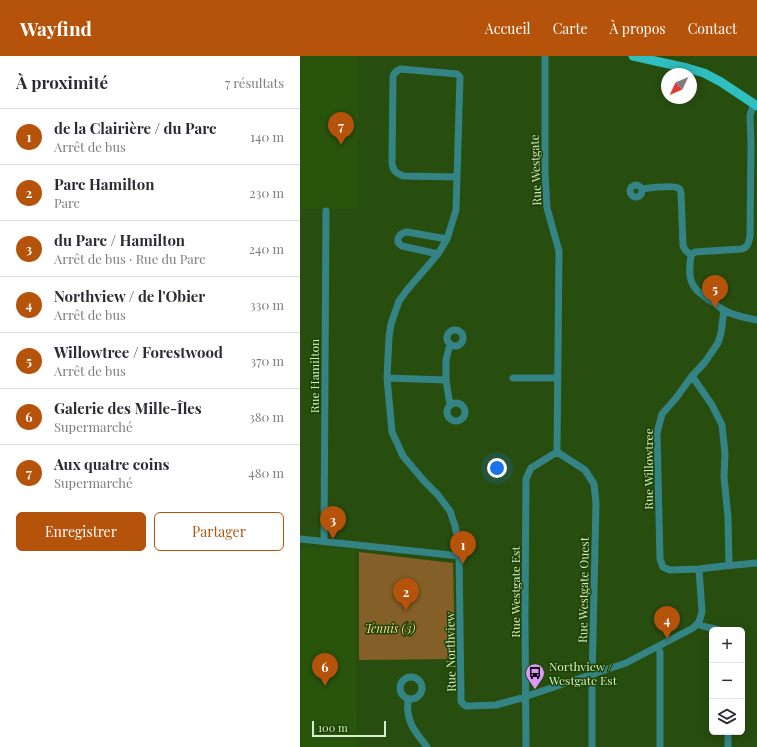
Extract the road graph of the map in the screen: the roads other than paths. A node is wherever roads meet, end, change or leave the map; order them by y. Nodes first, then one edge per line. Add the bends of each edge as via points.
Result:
1 (545, 56) edge
2 (633, 56) edge
3 (756, 105) edge
4 (757, 137) edge
5 (751, 146) junction
6 (457, 177) junction
7 (642, 189) dead end
8 (754, 204) edge
9 (326, 211) dead end
10 (447, 239) junction
11 (438, 254) junction
12 (691, 255) junction
13 (724, 310) junction
14 (757, 320) edge
15 (450, 344) dead end
16 (692, 376) junction
17 (386, 378) junction
18 (513, 378) dead end
19 (558, 378) junction
20 (446, 380) junction
21 (450, 405) dead end
22 (556, 452) junction
23 (300, 539) edge
24 (324, 541) junction
25 (460, 556) junction
26 (757, 563) edge
27 (729, 565) junction
28 (699, 569) junction
29 (698, 624) junction
30 (709, 627) edge
31 (658, 647) junction
32 (592, 674) junction
33 (526, 696) junction
34 (408, 699) dead end
35 (728, 735) edge
36 (427, 747) edge
37 (526, 747) edge
38 (592, 747) edge
39 (660, 747) edge
40 (728, 747) edge

1 - 19 street, Rue Westgate via 547,208 559,251
2 - 3 main road via 704,72
3 - 5 street via 750,114
4 - 5 street
5 - 8 street
6 - 6 street via 460,77 457,74 398,70 393,76 392,168 395,173 403,176
6 - 10 street via 456,210
7 - 12 street via 674,187 680,190 683,246
8 - 12 street via 747,246 738,250 695,252
9 - 24 street, Rue Hamilton
10 - 11 street
10 - 11 street via 407,232 399,236 399,244 402,246
11 - 17 street via 400,300 391,324
12 - 13 street via 693,285 698,292
13 - 14 street
13 - 16 street, Rue Willowtree via 719,340
15 - 20 street via 446,360
16 - 27 street via 722,425
16 - 28 street, Rue Willowtree via 662,414 657,433 660,559 663,567 670,570
17 - 20 street
17 - 25 street via 392,432 403,456 450,511
18 - 19 street
19 - 22 street, Rue Westgate
20 - 21 street
22 - 32 street, Rue Westgate Ouest via 585,470 594,484 596,503
22 - 33 street, Rue Westgate Est via 531,468 526,479
23 - 24 street
24 - 25 street
25 - 33 street, Rue Northview via 462,702 468,706 488,706
26 - 27 street, Rue Willowtree
27 - 28 street, Rue Willowtree
28 - 29 street via 702,609
29 - 30 street
29 - 31 street, Rue Northview
31 - 32 street, Rue Northview via 626,663
31 - 39 street
32 - 33 street, Rue Northview
32 - 38 street, Rue Westgate Ouest
33 - 37 street, Rue Westgate Est
34 - 36 street via 410,721
35 - 40 street

